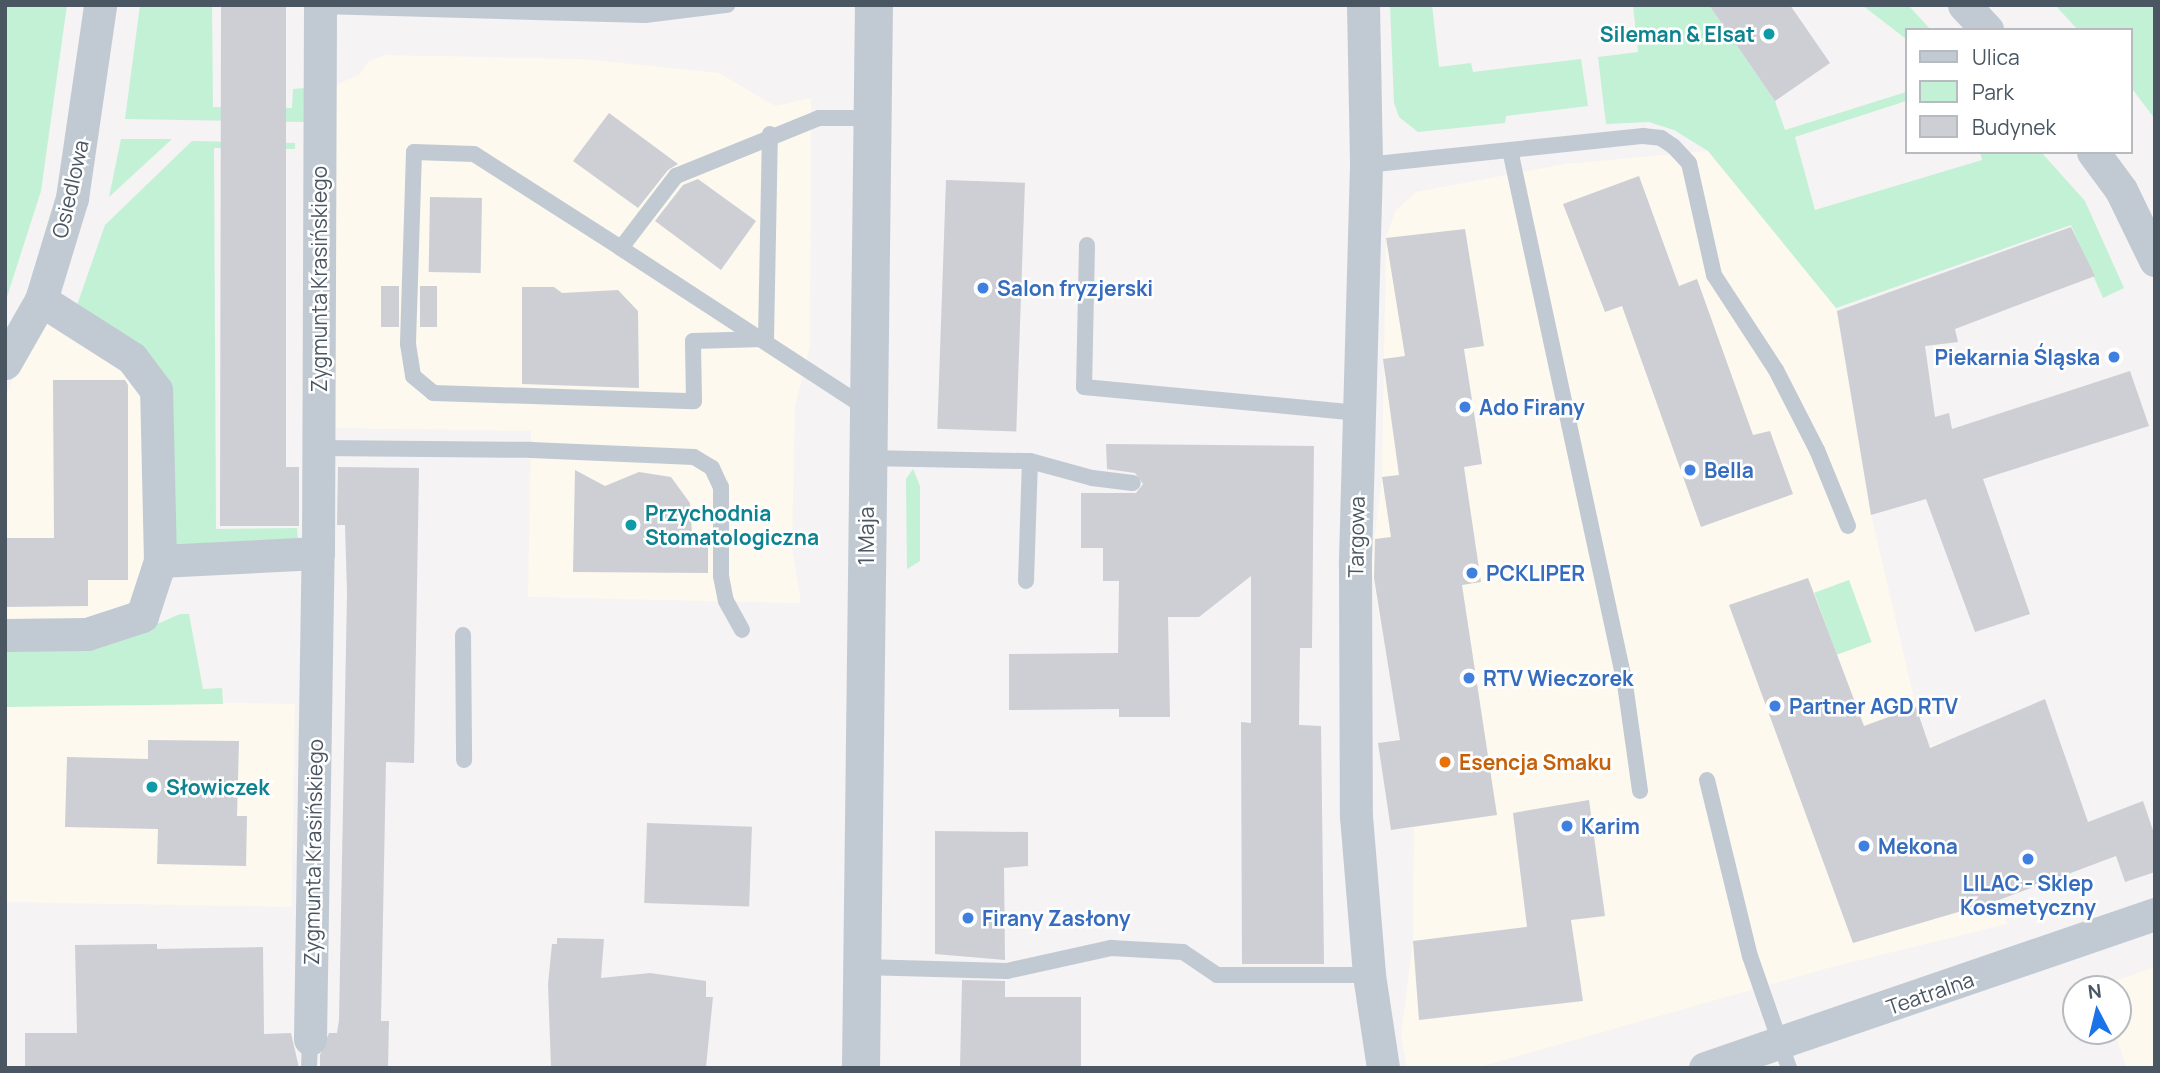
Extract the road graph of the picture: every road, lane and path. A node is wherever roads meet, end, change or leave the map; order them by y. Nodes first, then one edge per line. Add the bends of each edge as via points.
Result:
1 (100, 5) edge
2 (727, 5) edge
3 (874, 5) edge
4 (1363, 5) edge
5 (1964, 5) edge
6 (320, 6) edge
7 (1985, 28) edge
8 (873, 118) junction
9 (771, 134) junction
10 (1510, 150) junction
11 (2095, 154) edge
12 (1366, 165) junction
13 (1087, 245) dead end
14 (621, 248) junction
15 (2155, 260) edge
16 (41, 300) junction
17 (766, 339) junction
18 (5, 363) edge
19 (868, 410) junction
20 (1359, 413) junction
21 (318, 448) junction
22 (867, 458) junction
23 (1030, 461) junction
24 (1133, 484) dead end
25 (1848, 526) dead end
26 (318, 553) junction
27 (160, 561) junction
28 (1026, 581) dead end
29 (741, 630) dead end
30 (5, 635) edge
31 (463, 635) dead end
32 (464, 760) dead end
33 (1707, 780) dead end
34 (1640, 790) dead end
35 (2155, 915) edge
36 (863, 967) junction
37 (1369, 975) junction
38 (309, 1054) edge
39 (1784, 1055) edge
40 (861, 1068) edge
41 (1383, 1068) edge
42 (1704, 1068) edge

1 - 16 street, Osiedlowa via 72,198
2 - 6 lane via 645,15
3 - 8 street, 1 Maja
4 - 12 street, Targowa
5 - 7 street
6 - 21 street, Zygmunta Krasińskiego
8 - 9 lane via 819,118
8 - 19 street, 1 Maja
9 - 14 lane via 676,176
9 - 17 lane
10 - 12 lane
10 - 25 lane via 1643,136 1661,138 1689,163 1714,275 1776,370 1817,450
10 - 34 lane via 1625,684
11 - 15 street via 2122,190
12 - 20 street, Targowa
13 - 20 lane via 1084,387
14 - 17 lane
14 - 17 lane via 474,154 414,152 408,344 413,376 433,393 695,401 693,341
16 - 18 street, Osiedlowa
16 - 27 street via 132,358 156,390
17 - 19 lane
19 - 22 street, 1 Maja
20 - 37 street, Targowa via 1356,816
21 - 26 street, Zygmunta Krasińskiego
21 - 29 lane via 694,457 712,468 721,487 721,576 726,601
22 - 23 lane
22 - 36 street, 1 Maja
23 - 24 lane
23 - 28 lane
26 - 27 street
26 - 38 street, Zygmunta Krasińskiego
27 - 30 street via 142,616 87,634
31 - 32 lane
33 - 39 lane via 1749,956
35 - 39 street, Teatralna
36 - 37 lane via 1007,971 1111,948 1183,952 1217,975
36 - 40 street, 1 Maja
37 - 41 street, Targowa
39 - 42 street, Teatralna

